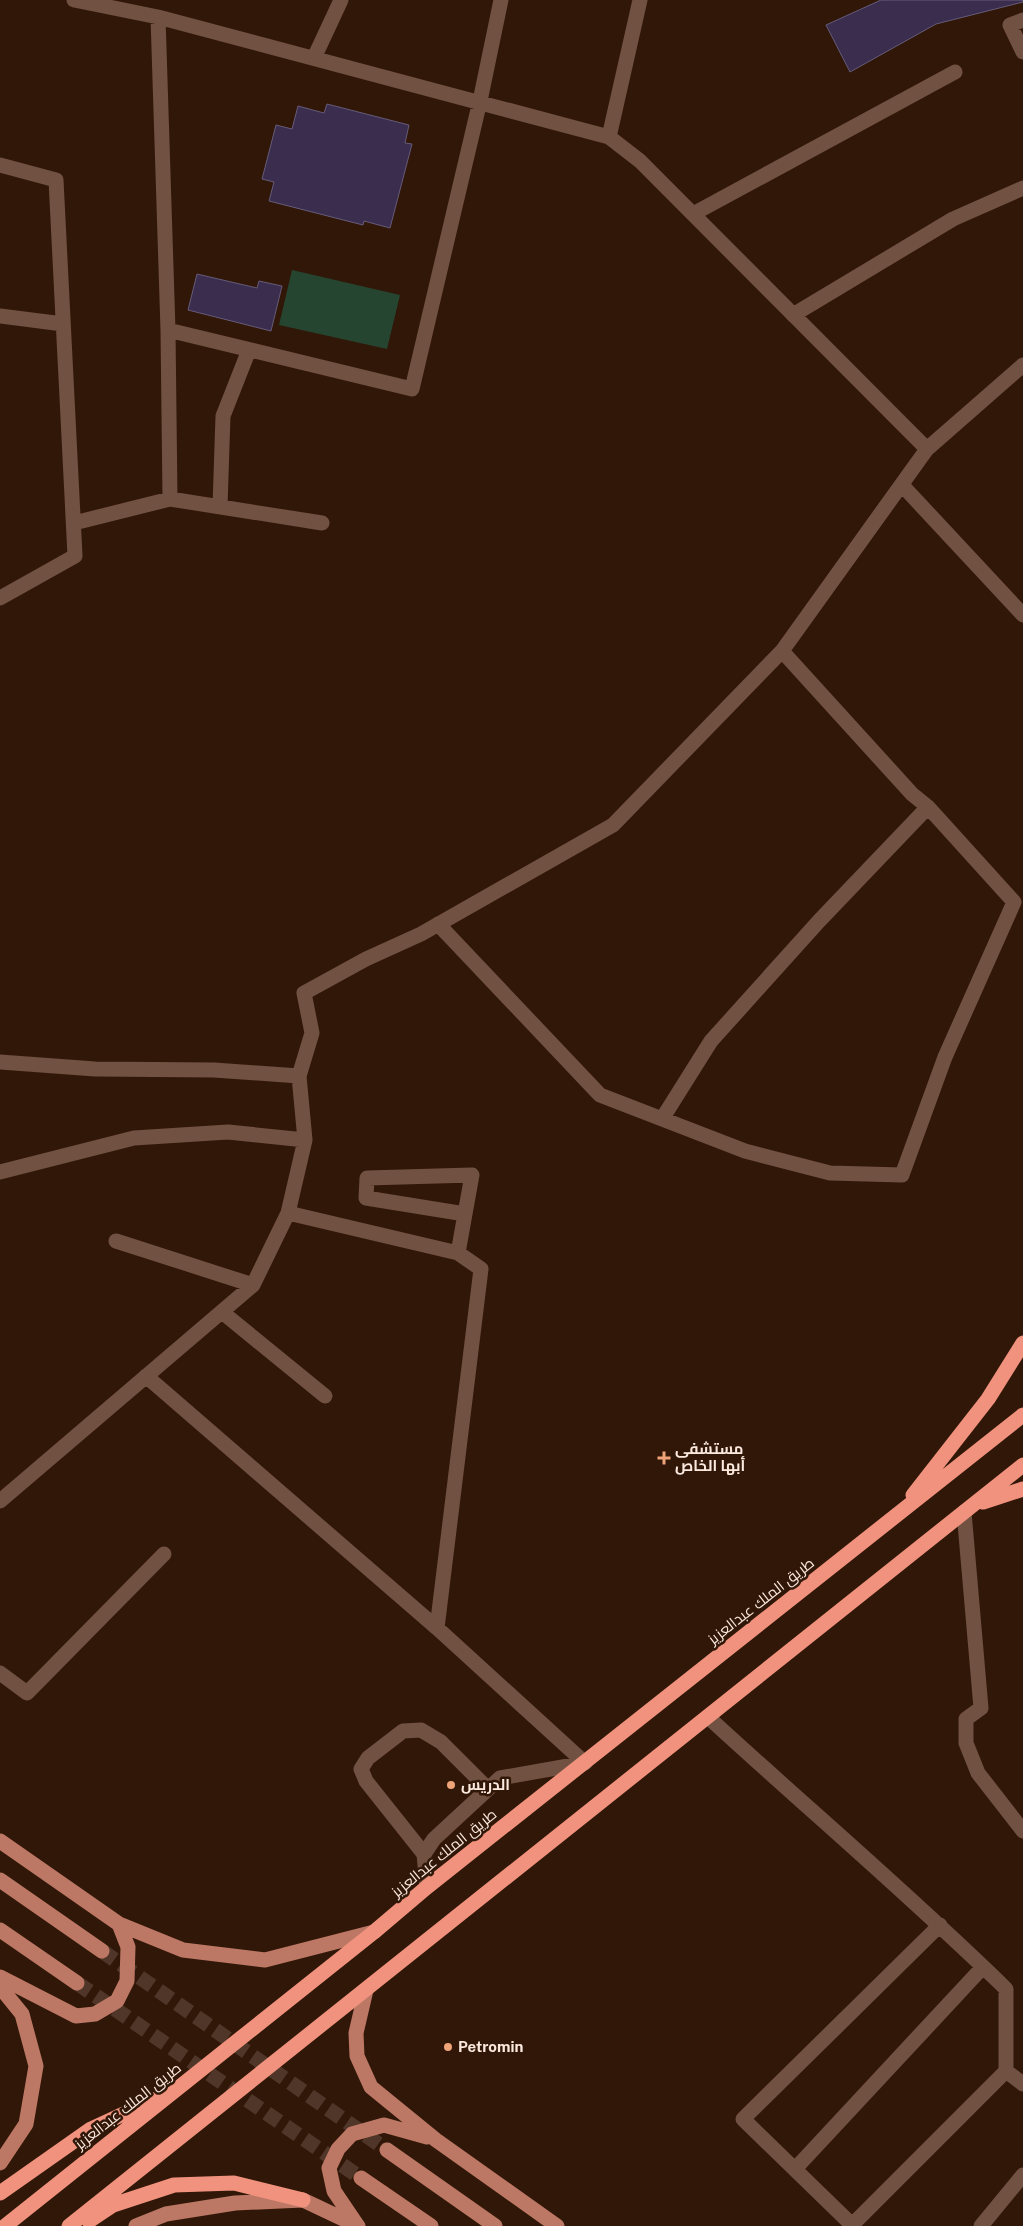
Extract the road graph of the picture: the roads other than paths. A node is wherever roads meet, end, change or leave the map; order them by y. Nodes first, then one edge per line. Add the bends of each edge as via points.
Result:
1 (74, 0) edge
2 (341, 0) edge
3 (501, 0) edge
4 (640, 0) edge
5 (90, 2) edge
6 (158, 17) junction
7 (1023, 20) edge
8 (1023, 52) edge
9 (314, 58) junction
10 (955, 72) dead end
11 (480, 101) junction
12 (609, 136) junction
13 (0, 165) edge
14 (1023, 188) edge
15 (693, 214) junction
16 (793, 315) junction
17 (0, 316) edge
18 (63, 324) junction
19 (168, 330) junction
20 (248, 350) junction
21 (1023, 365) edge
22 (927, 449) junction
23 (902, 485) junction
24 (170, 499) junction
25 (220, 506) junction
26 (74, 523) junction
27 (322, 523) dead end
28 (0, 598) edge
29 (1023, 615) edge
30 (782, 651) junction
31 (928, 807) junction
32 (438, 924) junction
33 (0, 1062) edge
34 (299, 1076) junction
35 (662, 1119) junction
36 (305, 1140) junction
37 (0, 1172) edge
38 (288, 1213) junction
39 (465, 1214) junction
40 (116, 1241) dead end
41 (458, 1253) junction
42 (253, 1285) junction
43 (222, 1312) junction
44 (1023, 1342) edge
45 (146, 1376) junction
46 (325, 1396) dead end
47 (1023, 1415) edge
48 (1023, 1465) edge
49 (1023, 1490) edge
50 (0, 1501) edge
51 (968, 1509) junction
52 (897, 1516) junction
53 (164, 1554) dead end
54 (437, 1628) junction
55 (0, 1673) edge
56 (708, 1717) junction
57 (585, 1763) junction
58 (488, 1789) junction
59 (1023, 1831) edge
60 (0, 1841) edge
61 (424, 1854) junction
62 (0, 1880) edge
63 (427, 1887) junction
64 (119, 1924) junction
65 (940, 1924) junction
66 (0, 1930) edge
67 (374, 1932) junction
68 (102, 1951) tunnel mouth
69 (983, 1967) junction
70 (0, 1977) edge
71 (77, 1983) tunnel mouth
72 (0, 1987) edge
73 (366, 1990) junction
74 (1006, 2071) junction
75 (1023, 2084) edge
76 (180, 2088) junction
77 (436, 2140) junction
78 (387, 2150) tunnel mouth
79 (0, 2163) edge
80 (795, 2169) junction
81 (1023, 2175) edge
82 (361, 2178) tunnel mouth
83 (0, 2193) edge
84 (303, 2200) junction
85 (5, 2226) edge
86 (69, 2226) edge
87 (82, 2226) edge
88 (136, 2226) edge
89 (358, 2226) edge
90 (431, 2226) edge
91 (495, 2226) edge
92 (557, 2226) edge
93 (982, 2226) edge

1 - 5 street
2 - 9 street
3 - 11 street
4 - 12 street
5 - 6 street
6 - 9 street
6 - 19 street
7 - 8 street via 1010,25
9 - 11 street
10 - 15 street
11 - 12 street
11 - 20 street via 412,389
12 - 15 street via 640,161
13 - 18 street via 56,180
14 - 16 street via 954,219
15 - 16 street
16 - 22 street
17 - 18 street
18 - 26 street
19 - 20 street
19 - 24 street
20 - 25 street via 223,416
21 - 22 street
22 - 23 street
23 - 29 street
23 - 30 street
24 - 25 street
24 - 26 street
25 - 27 street
26 - 28 street via 75,556
30 - 31 street via 912,794
30 - 32 street via 613,825
31 - 35 street via 711,1041
31 - 35 street via 1014,902 945,1057 902,1175 830,1173 745,1151
32 - 34 street via 304,993 312,1033
32 - 35 street via 600,1096
33 - 34 street via 95,1070 214,1070
34 - 36 street
36 - 37 street via 228,1132 134,1138
36 - 38 street
38 - 41 street
38 - 42 street
39 - 39 street via 366,1198 367,1178 472,1175
39 - 41 street
40 - 42 street
41 - 54 street via 481,1269
42 - 43 street
43 - 45 street
43 - 46 street
44 - 52 highway via 988,1399
45 - 50 street
45 - 54 street
47 - 52 highway, طريق الملك عبدالعزيز
48 - 51 highway
49 - 51 highway
51 - 56 highway
51 - 59 street via 981,1708 966,1719 966,1743 978,1773
52 - 57 highway, طريق الملك عبدالعزيز
53 - 55 street via 27,1693
54 - 57 street
56 - 65 street
56 - 73 highway
57 - 58 street via 500,1778
57 - 63 highway, طريق الملك عبدالعزيز
58 - 61 street via 434,1839
58 - 61 street via 441,1742 420,1730 403,1731 368,1758 362,1770 366,1781
60 - 64 main road
61 - 63 street
62 - 68 main road
63 - 67 highway, طريق الملك عبدالعزيز
64 - 67 main road via 183,1950 265,1960
64 - 70 main road via 128,1947 127,1981 117,2001 95,2014 76,2016
65 - 69 street
65 - 80 street via 743,2119
66 - 71 main road
67 - 76 highway, طريق الملك عبدالعزيز
69 - 74 street via 1006,1989
69 - 80 street
72 - 79 main road via 22,2014 36,2066 26,2124
73 - 77 main road via 356,2032 357,2056 371,2087
73 - 86 highway
74 - 75 street
74 - 80 street via 852,2225
76 - 83 highway via 91,2130
76 - 85 highway, طريق الملك عبدالعزيز
77 - 89 main road via 384,2125 352,2134 338,2149 329,2168 334,2191
77 - 92 main road
78 - 91 main road
81 - 93 street
82 - 90 main road
84 - 87 highway via 234,2183 174,2185 113,2205
84 - 88 main road via 235,2203 166,2214
84 - 89 main road

